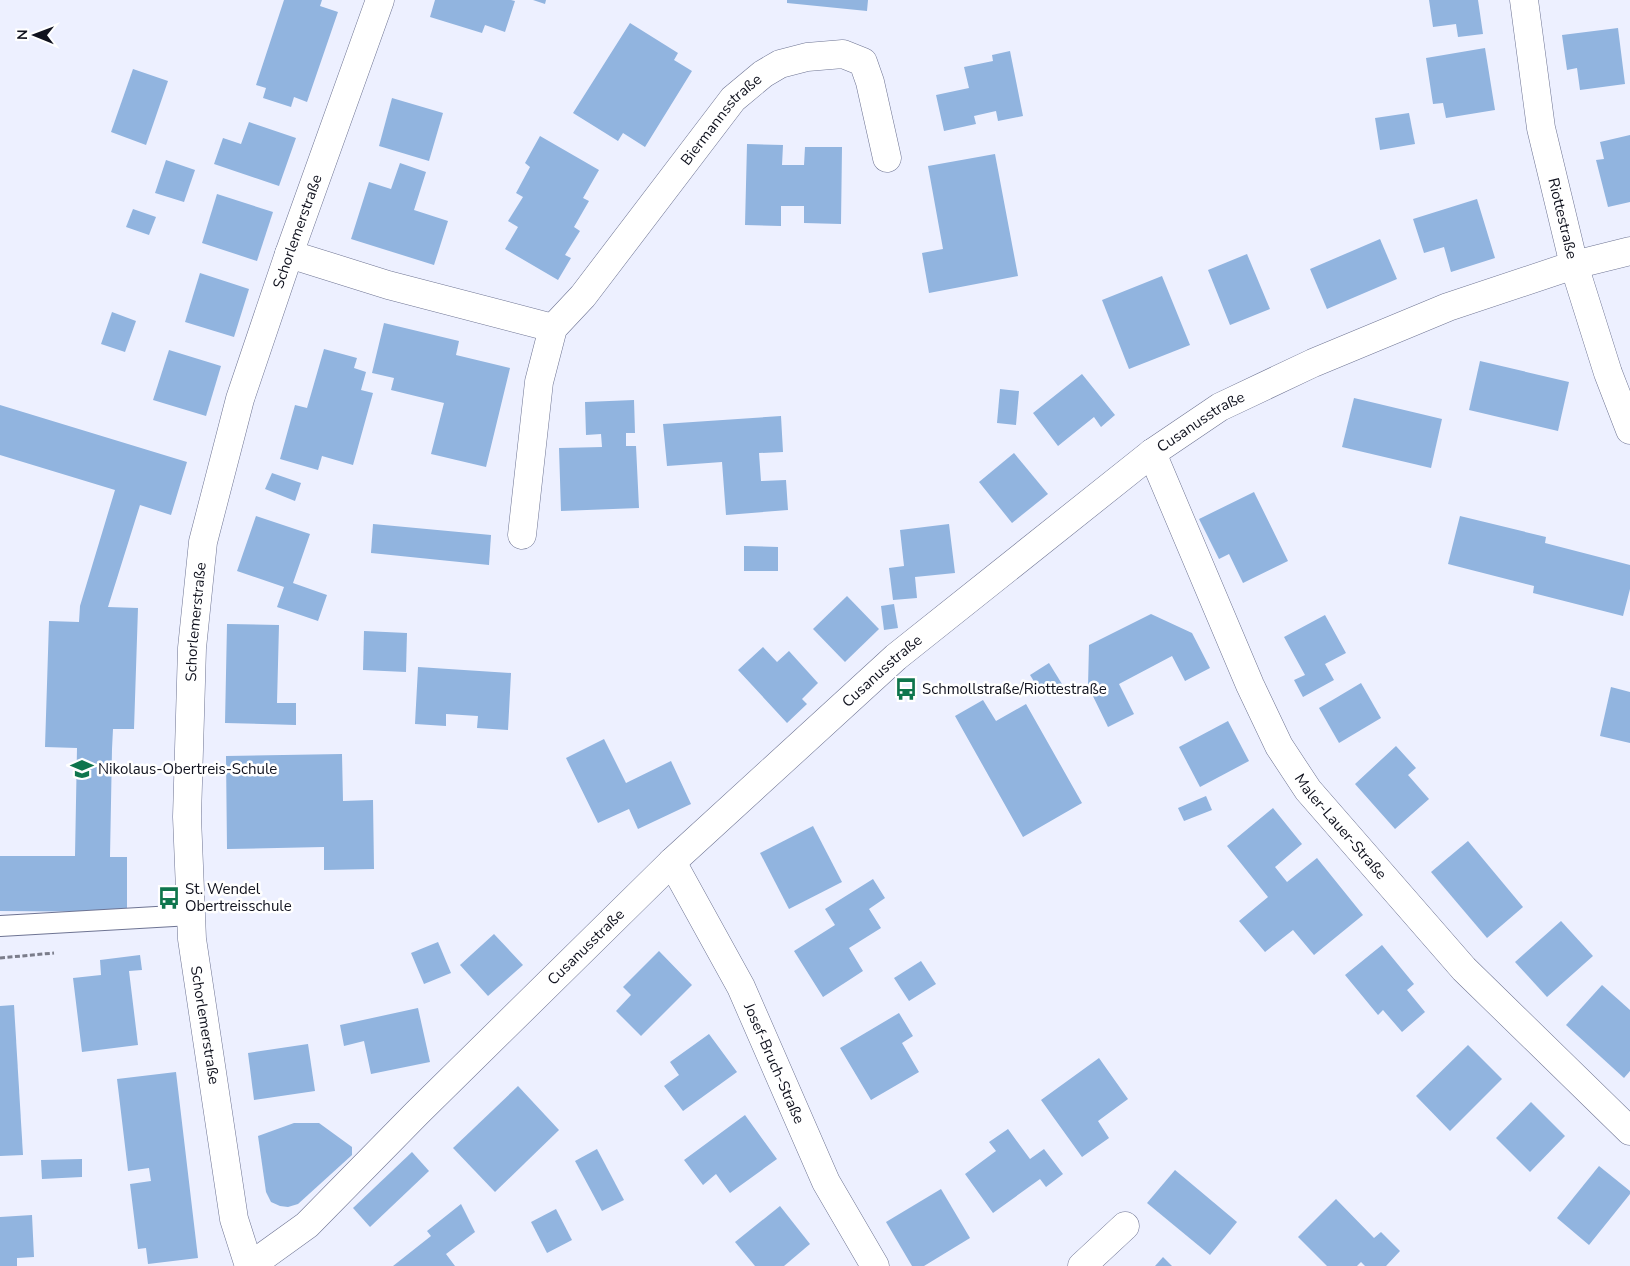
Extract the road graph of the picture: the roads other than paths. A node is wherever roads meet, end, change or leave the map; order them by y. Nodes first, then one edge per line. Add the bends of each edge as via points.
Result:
1 (380, 0) edge
2 (1524, 0) edge
3 (887, 158) dead end
4 (1630, 251) edge
5 (289, 254) junction
6 (1574, 264) junction
7 (553, 328) junction
8 (1630, 430) edge
9 (1152, 453) junction
10 (522, 535) dead end
11 (672, 862) junction
12 (191, 915) junction
13 (0, 926) edge
14 (1630, 1132) edge
15 (1125, 1226) dead end
16 (250, 1266) edge
17 (876, 1266) edge
18 (1082, 1266) edge

1 - 5 street, Schorlemerstraße
2 - 6 street, Riottestraße via 1541,128
3 - 7 street, Biermannsstraße via 863,62 843,54 807,57 780,64 733,99 583,296
4 - 6 street, Cusanusstraße
5 - 7 street via 388,285
5 - 12 street, Schorlemerstraße via 240,398 204,542 192,648 186,817
6 - 8 street, Riottestraße via 1608,373
6 - 9 street, Cusanusstraße via 1448,307 1313,363 1220,407
7 - 10 street, Biermannsstraße via 539,382
9 - 11 street, Cusanusstraße via 896,657
9 - 14 street, Maler-Lauer-Straße via 1250,685 1279,746 1308,790 1464,968
11 - 16 street, Cusanusstraße via 307,1225
11 - 17 street, Josef-Bruch-Straße via 741,986 826,1182
12 - 13 lane
12 - 16 street, Schorlemerstraße via 234,1219
15 - 18 street

